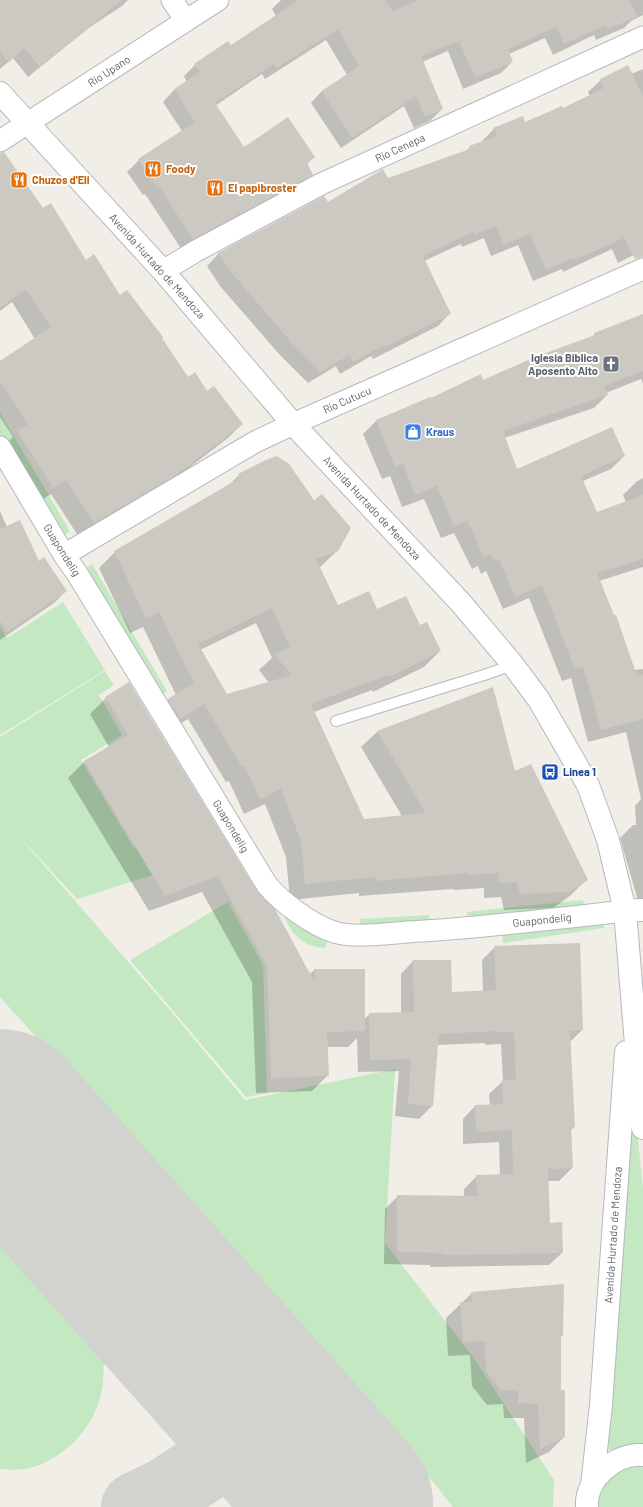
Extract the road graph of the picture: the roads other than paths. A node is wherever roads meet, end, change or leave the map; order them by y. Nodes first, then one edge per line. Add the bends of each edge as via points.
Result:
1 (172, 0) edge
2 (218, 0) edge
3 (186, 21) junction
4 (643, 37) edge
5 (0, 93) edge
6 (27, 123) junction
7 (0, 141) edge
8 (643, 269) edge
9 (163, 271) junction
10 (293, 424) junction
11 (0, 448) edge
12 (64, 555) junction
13 (513, 665) junction
14 (336, 721) dead end
15 (634, 911) edge
16 (631, 984) junction
17 (643, 1128) edge
18 (643, 1455) edge
19 (592, 1486) junction
20 (587, 1507) edge

1 - 3 street
2 - 3 street, Río Upano
3 - 6 street, Río Upano
4 - 9 street, Río Cenepa via 320,184
5 - 6 main road, Avenida Hurtado de Mendoza
6 - 7 street, Río Upano
6 - 9 main road, Avenida Hurtado de Mendoza
8 - 10 street, Río Cutucu
9 - 10 main road, Avenida Hurtado de Mendoza
10 - 12 street, Río Cutucu via 255,442
10 - 13 main road, Avenida Hurtado de Mendoza via 461,603
11 - 12 street, Guapondelig
12 - 15 street, Guapondelig via 267,885 313,922 334,932 375,934 467,929
13 - 14 lane
13 - 15 main road, Avenida Hurtado de Mendoza via 538,700 588,785
15 - 16 main road, Avenida Hurtado de Mendoza
16 - 17 main road, Avenida Hurtado de Mendoza
16 - 19 main road, Avenida Hurtado de Mendoza via 601,1405
18 - 19 main road via 624,1457 611,1464 600,1473
19 - 20 main road

